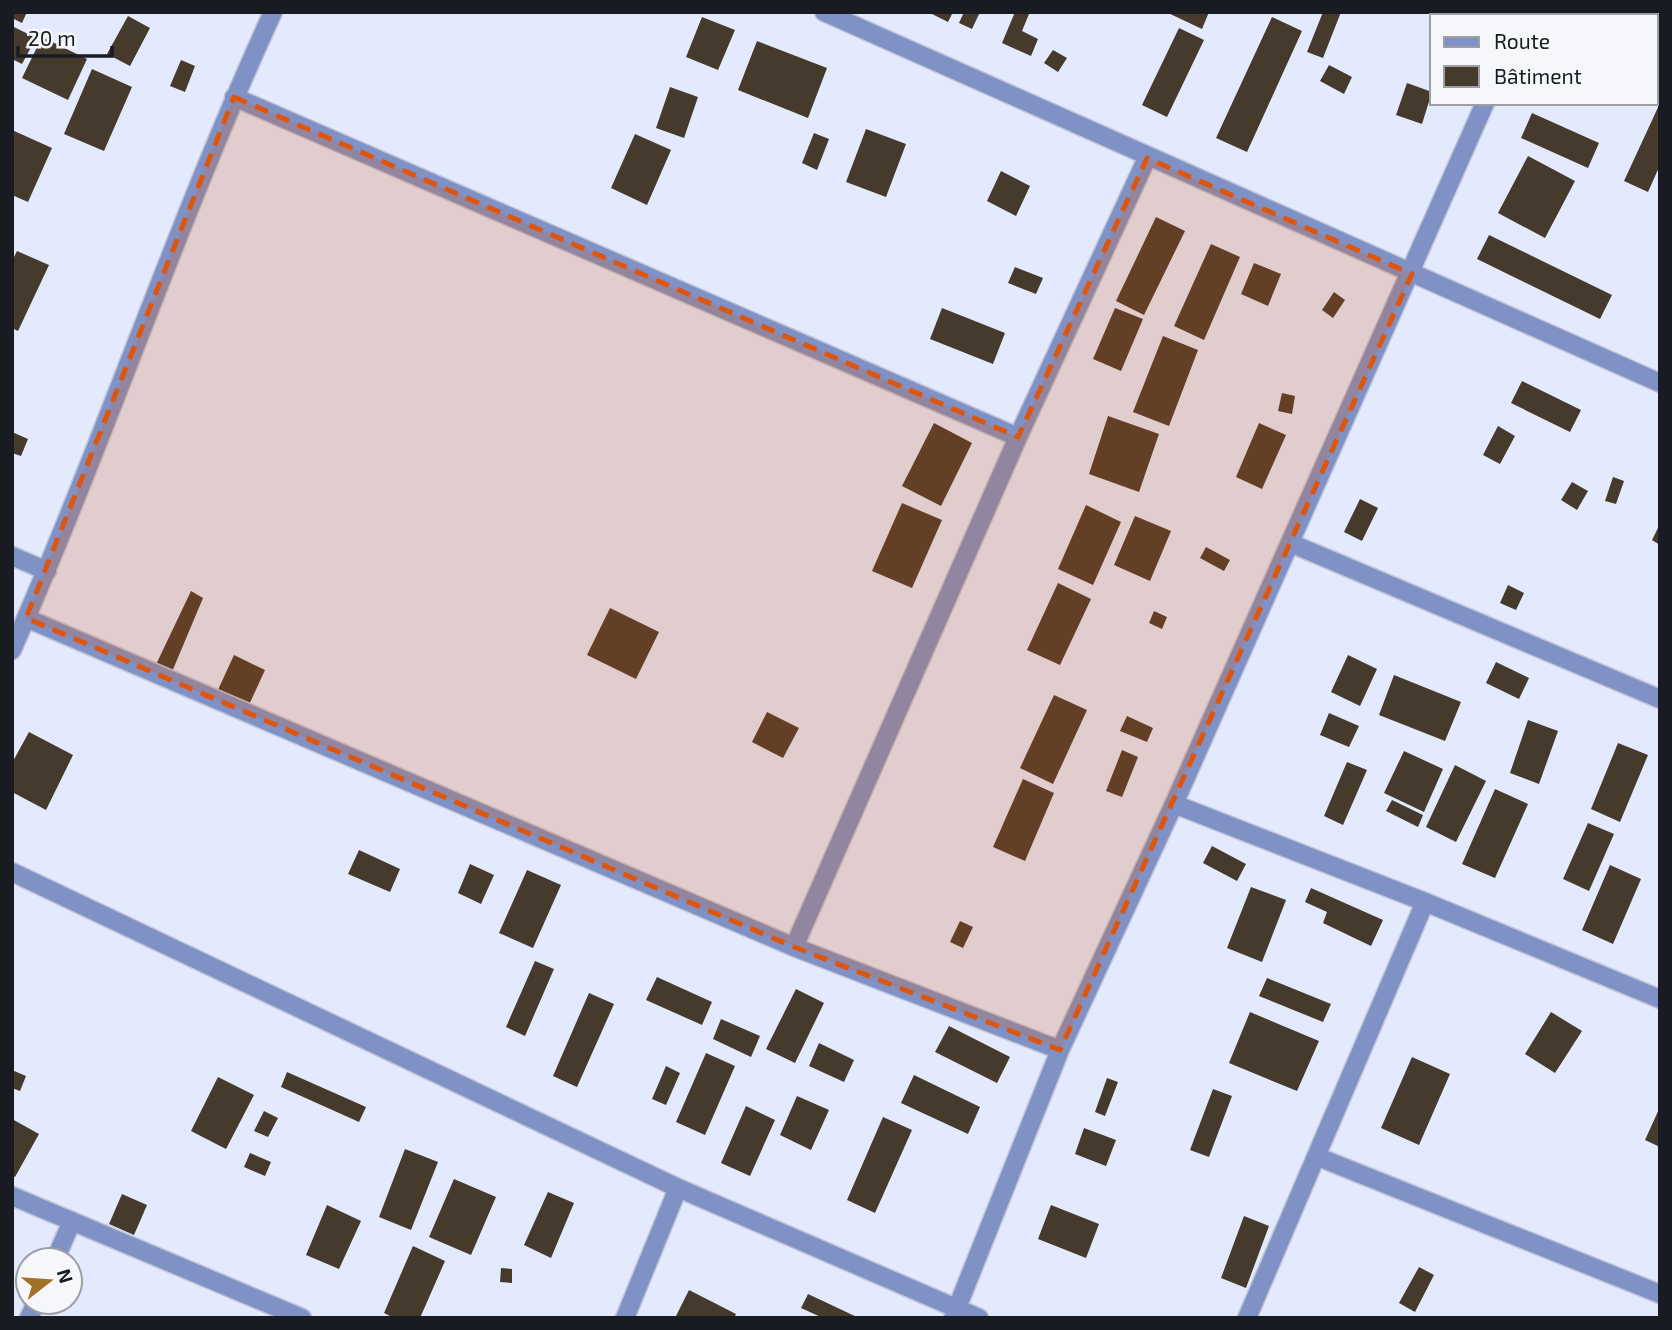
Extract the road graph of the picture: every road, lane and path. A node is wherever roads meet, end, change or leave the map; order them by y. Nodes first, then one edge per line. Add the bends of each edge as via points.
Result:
1 (273, 12) edge
2 (824, 12) edge
3 (234, 97) junction
4 (1484, 105) edge
5 (1147, 158) junction
6 (1412, 274) junction
7 (1660, 383) edge
8 (1018, 437) junction
9 (1290, 543) junction
10 (12, 556) edge
11 (47, 571) junction
12 (26, 618) junction
13 (12, 650) edge
14 (1660, 699) edge
15 (1174, 804) junction
16 (12, 872) edge
17 (1425, 902) junction
18 (794, 947) junction
19 (1660, 999) edge
20 (1060, 1049) junction
21 (1318, 1157) junction
22 (678, 1188) junction
23 (12, 1196) edge
24 (72, 1221) junction
25 (61, 1246) edge
26 (1660, 1294) edge
27 (955, 1312) edge
28 (302, 1318) edge
29 (625, 1318) edge
30 (979, 1318) edge
31 (1247, 1318) edge

1 - 3 street
2 - 5 street
3 - 8 street
3 - 11 street
4 - 6 street
5 - 6 street
5 - 8 street
6 - 7 street
6 - 9 street
8 - 18 street
9 - 14 street
9 - 15 street
10 - 11 street
11 - 12 street
12 - 13 street
12 - 18 street
15 - 17 street
15 - 20 street
16 - 22 street
17 - 19 street
17 - 21 street
18 - 20 street
20 - 27 street
21 - 26 street
21 - 31 street
22 - 27 street
22 - 29 street
23 - 24 street
24 - 25 street
24 - 28 street
27 - 30 street

